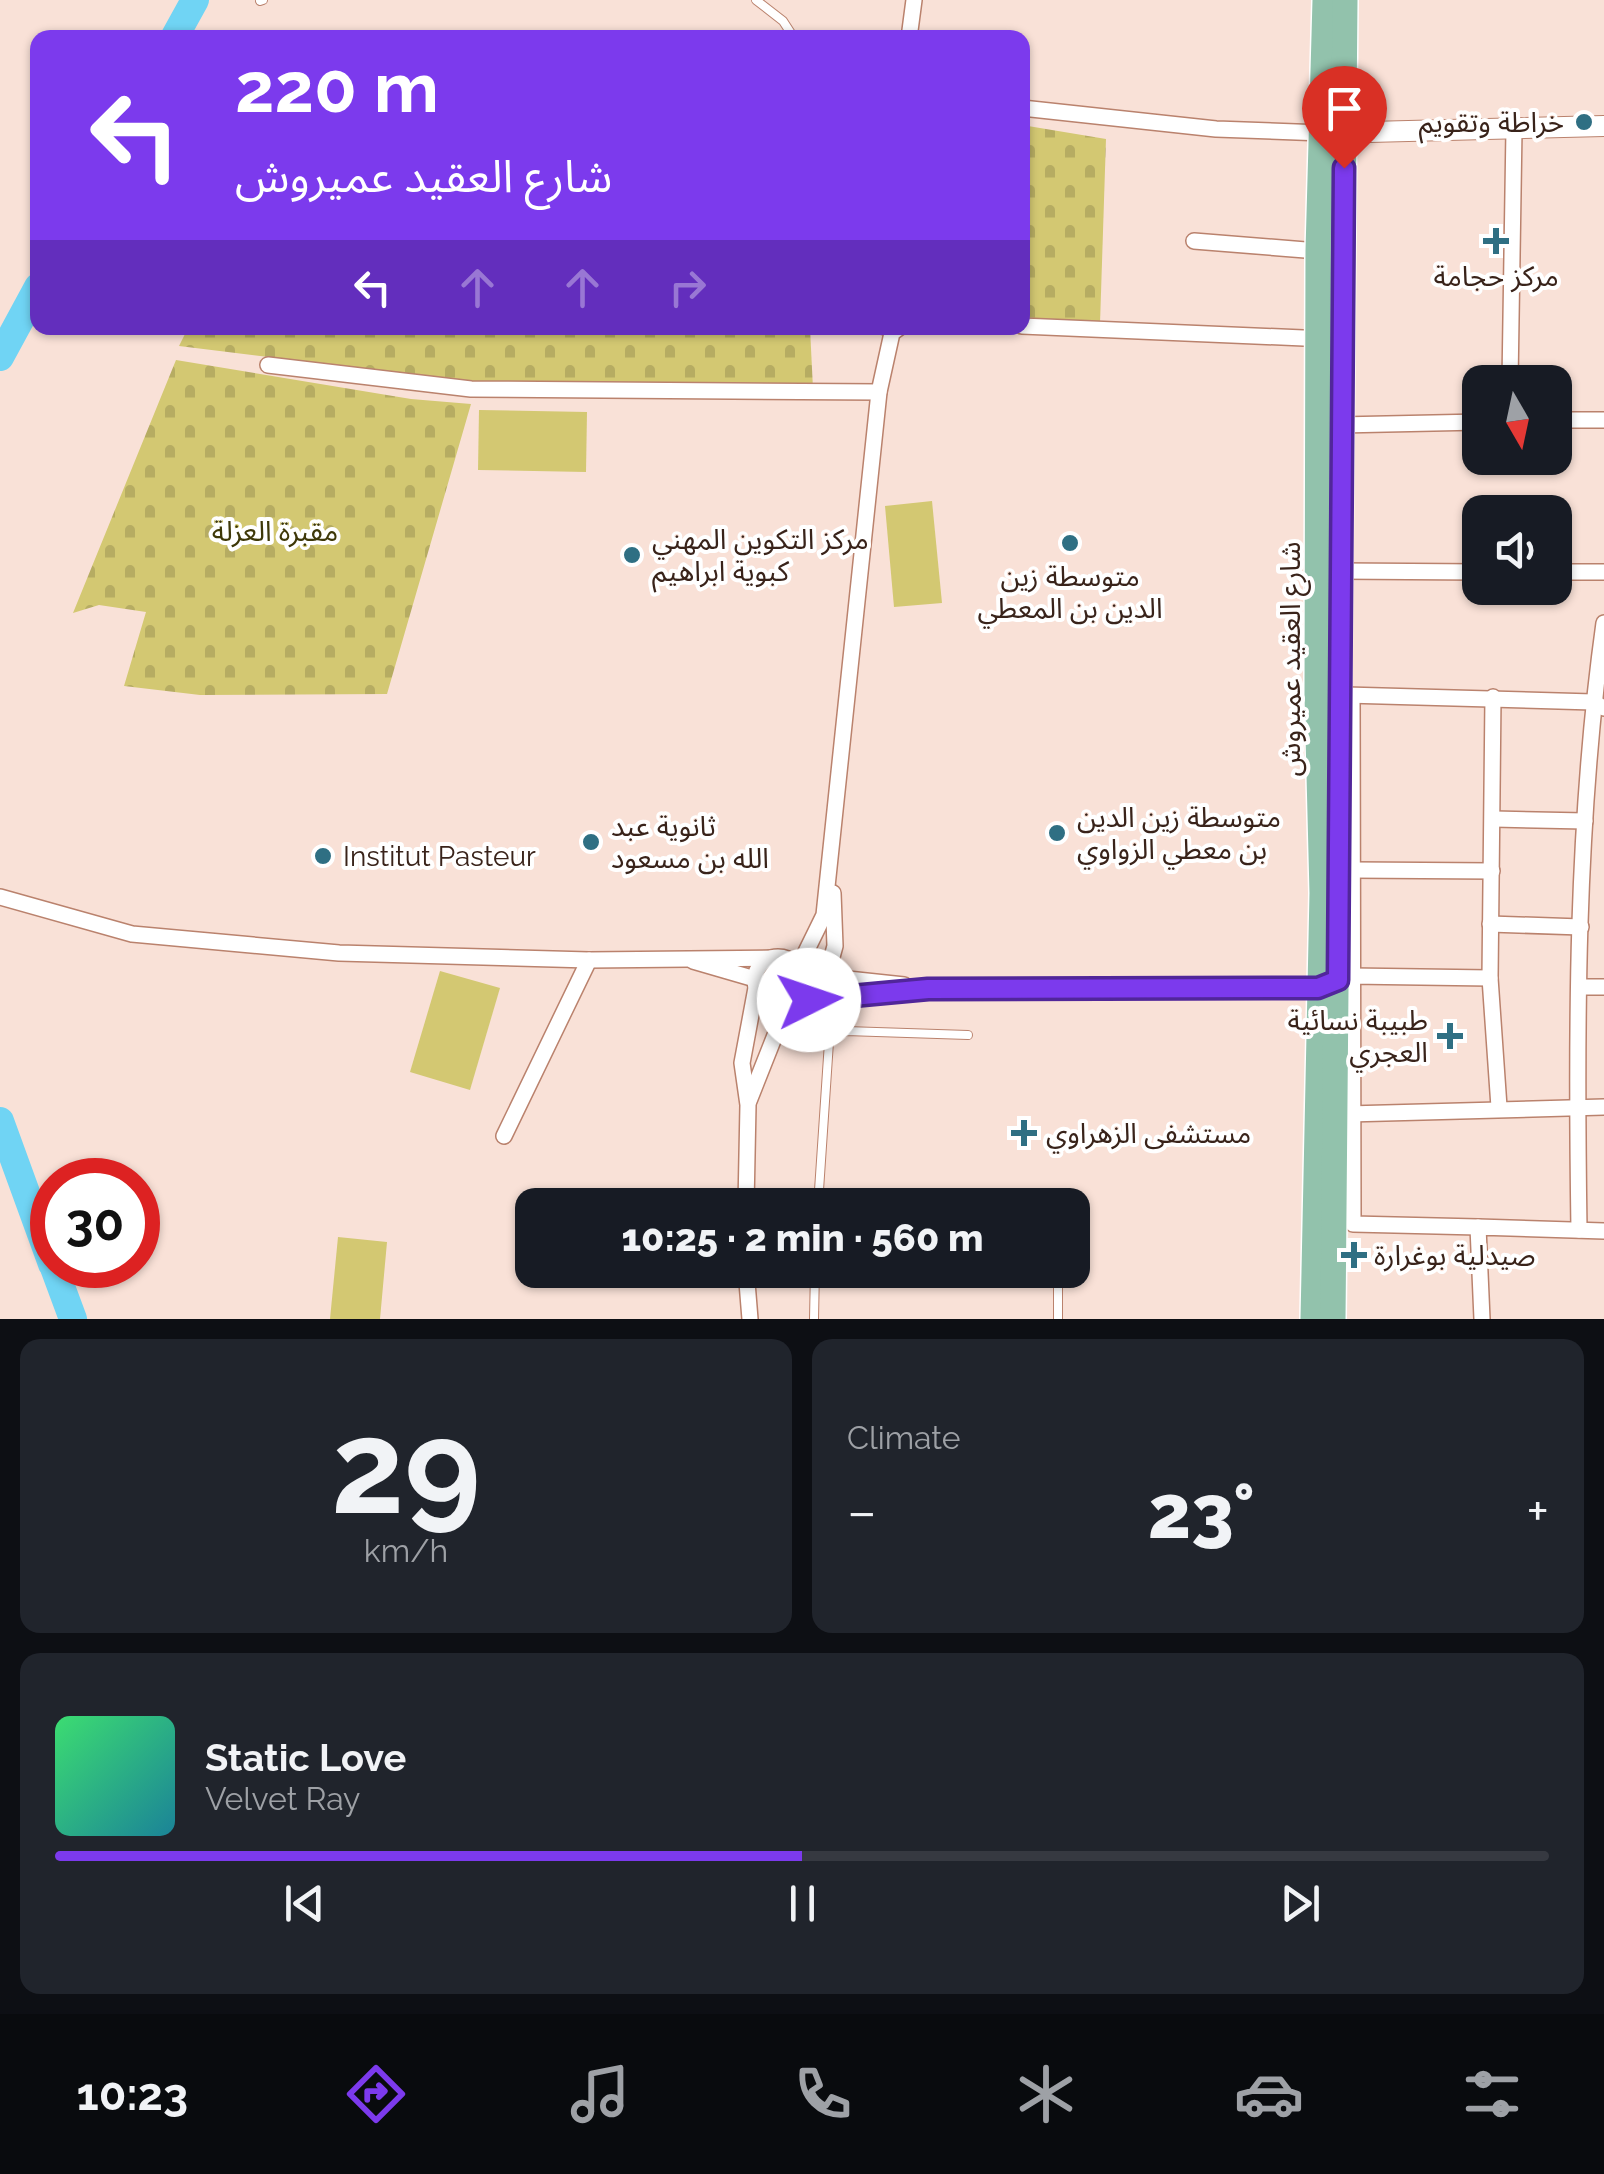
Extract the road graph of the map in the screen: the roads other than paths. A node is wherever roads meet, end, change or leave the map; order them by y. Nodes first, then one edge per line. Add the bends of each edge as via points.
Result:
1 (756, 0) edge
2 (914, 0) edge
3 (1325, 0) edge
4 (1345, 0) edge
5 (789, 30) edge
6 (910, 30) edge
7 (1030, 109) edge
8 (1604, 126) edge
9 (1514, 129) junction
10 (1334, 134) junction
11 (1194, 241) dead end
12 (1318, 251) junction
13 (1030, 326) edge
14 (895, 335) edge
15 (1329, 339) junction
16 (268, 364) dead end
17 (1510, 365) edge
18 (879, 392) junction
19 (1572, 420) edge
20 (1604, 420) edge
21 (1462, 422) edge
22 (1340, 425) junction
23 (1339, 572) junction
24 (1462, 572) edge
25 (1572, 572) edge
26 (1604, 572) edge
27 (1604, 623) edge
28 (1335, 696) junction
29 (1493, 697) junction
30 (1598, 705) edge
31 (1494, 820) junction
32 (1586, 822) junction
33 (830, 869) junction
34 (1353, 870) junction
35 (1492, 871) junction
36 (0, 897) edge
37 (1490, 924) junction
38 (1581, 926) junction
39 (689, 959) junction
40 (788, 959) junction
41 (589, 960) junction
42 (828, 977) junction
43 (1490, 978) junction
44 (1336, 982) junction
45 (756, 983) junction
46 (1580, 987) junction
47 (1604, 987) edge
48 (928, 989) junction
49 (798, 999) junction
50 (968, 1034) dead end
51 (748, 1105) junction
52 (1578, 1105) junction
53 (1499, 1107) junction
54 (1604, 1107) edge
55 (1335, 1114) junction
56 (504, 1136) dead end
57 (746, 1188) edge
58 (819, 1188) edge
59 (1345, 1223) junction
60 (1478, 1228) junction
61 (1580, 1230) junction
62 (1604, 1231) edge
63 (747, 1288) edge
64 (815, 1288) edge
65 (1058, 1288) edge
66 (750, 1319) edge
67 (814, 1319) edge
68 (1058, 1319) edge
69 (1312, 1319) edge
70 (1333, 1319) edge
71 (1482, 1319) edge

1 - 5 lane
2 - 6 street
3 - 10 main road, شارع العقيد عميروش
4 - 10 main road, شارع العقيد عميروش
7 - 10 street
8 - 9 street
9 - 10 street
9 - 17 street
10 - 12 main road, شارع العقيد عميروش
10 - 15 main road, شارع العقيد عميروش
11 - 12 street
12 - 15 main road, شارع العقيد عميروش
13 - 15 street
14 - 18 street
15 - 22 main road, شارع العقيد عميروش
15 - 28 main road, شارع العقيد عميروش
16 - 18 street via 471,390
18 - 33 street
19 - 20 street
21 - 22 street
22 - 23 main road, شارع العقيد عميروش
23 - 24 street
23 - 28 main road, شارع العقيد عميروش
25 - 26 street
27 - 30 street
28 - 29 street
28 - 34 street
28 - 44 main road, شارع العقيد عميروش
29 - 30 street
29 - 31 street
30 - 32 street
31 - 32 street
31 - 35 street
32 - 38 street
33 - 40 street via 824,915
33 - 42 street via 836,921
34 - 35 street
34 - 44 street
35 - 37 street
36 - 41 street via 132,934 339,952
37 - 38 street
37 - 43 street
38 - 46 street
39 - 40 street
39 - 41 street
39 - 45 street
40 - 42 street
40 - 45 street via 759,967
40 - 49 street via 800,975
41 - 56 street
42 - 48 street
42 - 49 street
43 - 44 street
43 - 53 street
44 - 48 street
44 - 55 main road, شارع العقيد عميروش
45 - 49 street via 770,1002
45 - 51 street via 742,1063
46 - 47 street
46 - 52 street
48 - 49 street
49 - 51 street
50 - 58 lane via 846,1031 829,1042
51 - 57 street
52 - 53 street
52 - 54 street
52 - 61 street
53 - 55 street
55 - 59 main road, شارع العقيد عميروش
55 - 69 main road, شارع العقيد عميروش
59 - 60 street
59 - 70 main road, شارع العقيد عميروش
60 - 61 street
60 - 71 street
61 - 62 street
63 - 66 street
64 - 67 lane
65 - 68 lane

